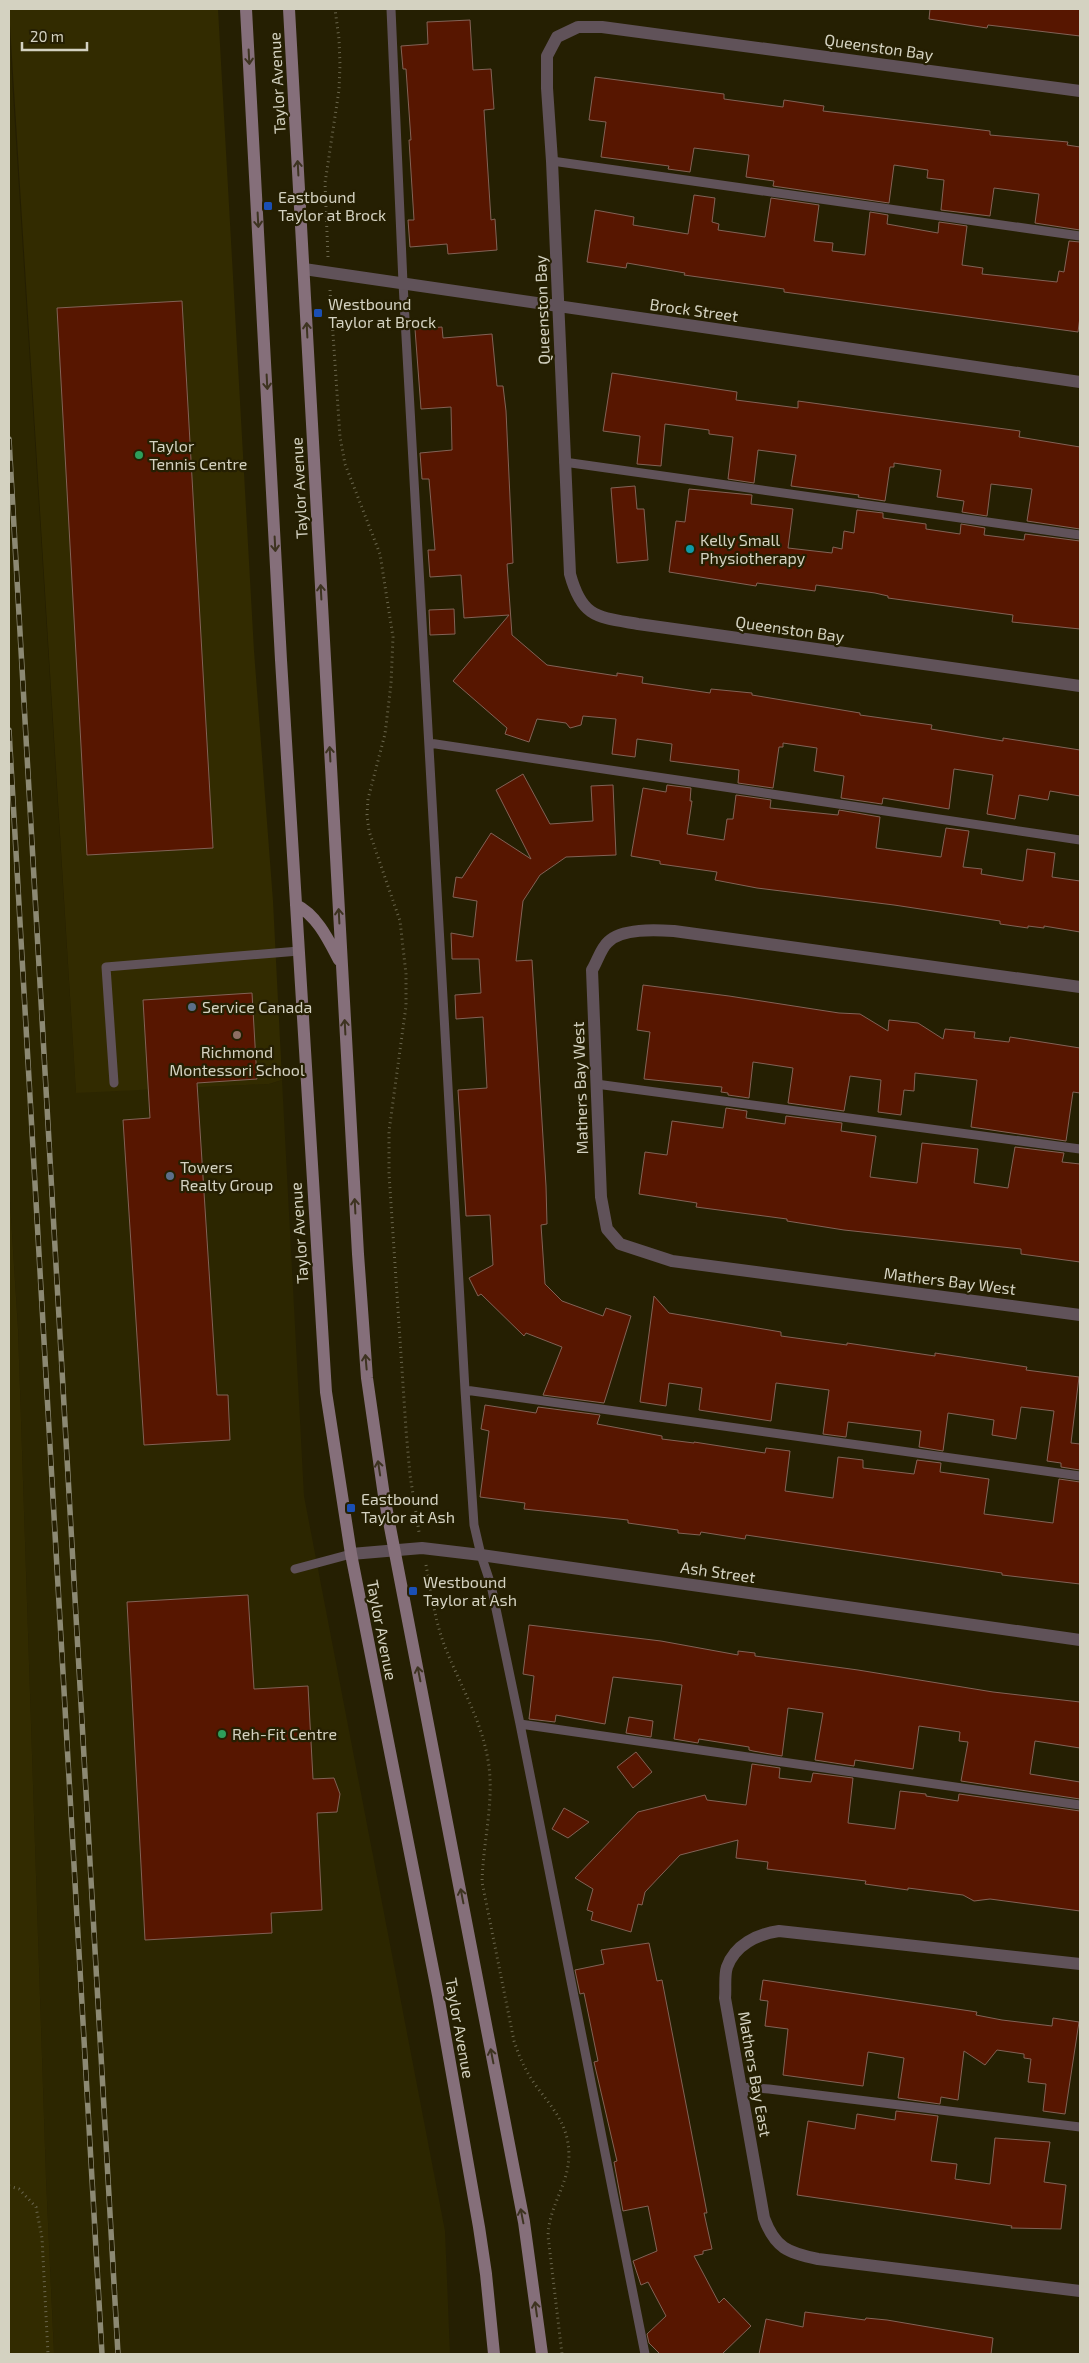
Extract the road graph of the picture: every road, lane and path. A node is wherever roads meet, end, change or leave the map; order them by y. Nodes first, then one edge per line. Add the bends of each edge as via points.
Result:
1 (246, 9) edge
2 (289, 9) edge
3 (336, 9) edge
4 (390, 9) edge
5 (1080, 91) edge
6 (552, 161) junction
7 (1080, 236) edge
8 (304, 269) junction
9 (329, 273) junction
10 (403, 284) junction
11 (558, 306) junction
12 (1080, 382) edge
13 (564, 462) junction
14 (1080, 535) edge
15 (1080, 686) edge
16 (429, 744) junction
17 (1080, 840) edge
18 (296, 905) junction
19 (299, 951) junction
20 (342, 965) junction
21 (1080, 987) edge
22 (114, 1084) dead end
23 (596, 1084) junction
24 (1080, 1149) edge
25 (1080, 1315) edge
26 (465, 1390) junction
27 (1080, 1476) edge
28 (422, 1548) junction
29 (395, 1551) junction
30 (350, 1554) junction
31 (480, 1555) junction
32 (295, 1569) dead end
33 (1080, 1640) edge
34 (520, 1724) junction
35 (1080, 1805) edge
36 (1080, 1964) edge
37 (741, 2087) junction
38 (1080, 2127) edge
39 (9, 2186) edge
40 (1080, 2291) edge
41 (48, 2354) edge
42 (494, 2354) edge
43 (542, 2354) edge
44 (562, 2354) edge
45 (645, 2354) edge

1 -> 18 main road, Taylor Avenue
8 -> 2 main road, Taylor Avenue
3 - 9 path via 339,90 325,183
4 - 10 lane
5 - 6 street, Queenston Bay via 602,26 578,27 557,37 547,56
6 - 7 lane
6 - 11 street, Queenston Bay
8 - 9 street, Brock Street
20 -> 8 main road, Taylor Avenue
9 - 10 street, Brock Street
9 - 28 path via 344,464 380,554 394,637 385,734 367,815 369,832 400,921 406,974 406,1006 389,1131 389,1174 410,1466
10 - 11 street, Brock Street
10 - 16 lane
11 - 12 street, Brock Street
11 - 13 street, Queenston Bay
13 - 14 lane
13 - 15 street, Queenston Bay via 570,574 576,595 588,612 638,624
16 - 17 lane
16 - 26 lane
18 - 19 main road, Taylor Avenue
18 - 20 main road, Taylor Avenue via 306,910 319,926
19 - 22 lane via 106,967
19 - 30 main road, Taylor Avenue via 326,1392
29 -> 20 main road, Taylor Avenue via 379,1469 367,1378
21 - 23 street, Mathers Bay West via 674,931 644,930 624,934 608,941 592,970
23 - 24 lane
23 - 25 street, Mathers Bay West via 601,1197 607,1229 620,1244 672,1261
26 - 27 lane
26 - 31 lane via 474,1525
28 - 29 street, Ash Street
28 - 31 street, Ash Street
28 - 44 path via 444,1645 484,1737 491,1788 482,1882 514,2041 533,2083 553,2107 567,2139 568,2171 549,2220 548,2236
29 - 30 street, Ash Street
43 -> 29 main road, Taylor Avenue via 524,2222
30 - 32 lane
30 - 42 main road, Taylor Avenue via 443,2024 486,2274
31 - 33 street, Ash Street
31 - 34 lane via 490,1585
34 - 35 lane
34 - 45 lane
36 - 37 street, Mathers Bay East via 779,1931 764,1933 749,1940 727,1967 725,1998
37 - 38 lane
37 - 40 street, Mathers Bay East via 764,2218 770,2234 780,2246 797,2255 818,2259
39 - 41 path via 19,2189 36,2207 42,2238

